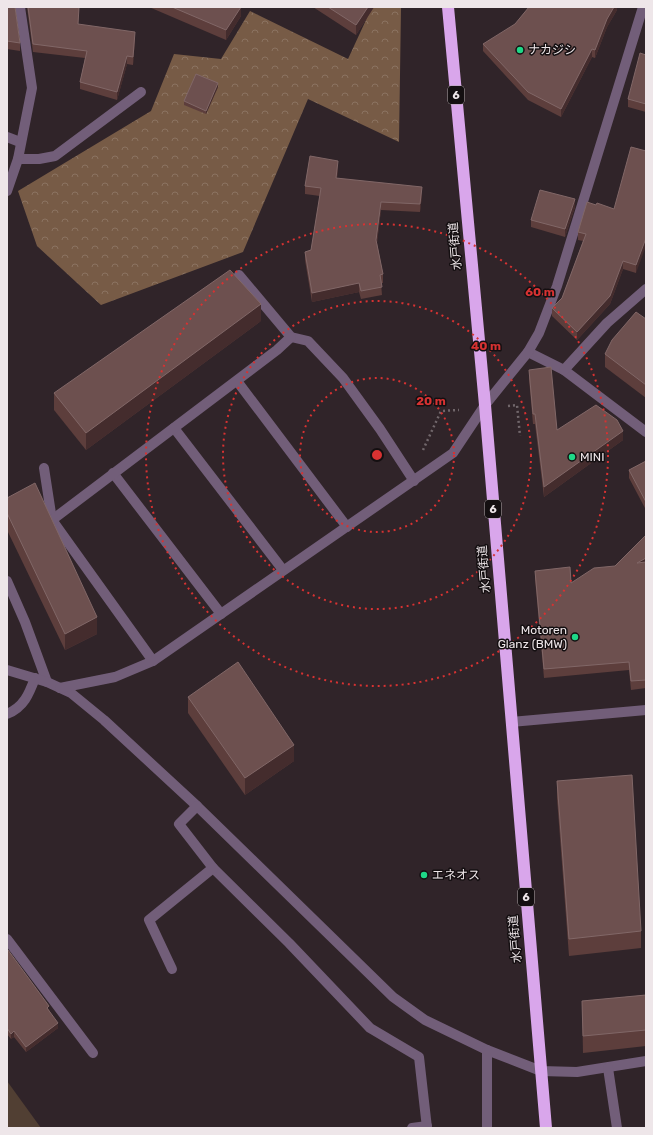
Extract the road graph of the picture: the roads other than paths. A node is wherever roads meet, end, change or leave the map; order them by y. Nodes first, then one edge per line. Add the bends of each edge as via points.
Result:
1 (20, 7) edge
2 (448, 7) edge
3 (643, 7) edge
4 (141, 92) dead end
5 (7, 137) edge
6 (20, 142) junction
7 (18, 159) junction
8 (7, 191) edge
9 (239, 275) dead end
10 (646, 290) edge
11 (291, 337) junction
12 (528, 352) junction
13 (564, 370) junction
14 (237, 381) junction
15 (485, 405) junction
16 (174, 428) junction
17 (646, 432) edge
18 (44, 468) dead end
19 (113, 473) junction
20 (414, 481) junction
21 (52, 520) junction
22 (347, 527) junction
23 (283, 570) junction
24 (7, 581) edge
25 (221, 614) junction
26 (152, 661) junction
27 (7, 670) edge
28 (35, 678) junction
29 (47, 682) junction
30 (60, 688) junction
31 (646, 710) edge
32 (7, 714) edge
33 (511, 722) junction
34 (197, 806) junction
35 (213, 868) junction
36 (7, 939) edge
37 (172, 969) dead end
38 (487, 1050) junction
39 (93, 1053) dead end
40 (646, 1061) edge
41 (608, 1068) junction
42 (541, 1071) junction
43 (427, 1127) edge
44 (412, 1128) edge
45 (487, 1128) edge
46 (546, 1128) edge
47 (617, 1128) edge

1 - 6 street via 32,88
2 - 15 highway, 水戸街道 / 6
3 - 12 street via 557,286 539,333
4 - 7 street via 55,156
5 - 6 street
6 - 7 street
7 - 8 street
9 - 11 street
10 - 13 street via 607,323
11 - 14 street
11 - 20 street via 308,341 343,378
12 - 13 street
12 - 15 street
13 - 17 street
14 - 16 street
14 - 22 street
15 - 20 street via 453,453
15 - 33 highway, 水戸街道 / 6
16 - 19 street
16 - 23 street
18 - 21 street via 44,490
19 - 21 street
19 - 25 street
20 - 22 street
21 - 26 street
22 - 23 street
23 - 25 street
24 - 29 street
25 - 26 street
26 - 30 street via 115,677
27 - 28 street
28 - 29 street
28 - 32 street via 27,699
29 - 30 street
30 - 34 street via 71,693 104,720
31 - 33 street
33 - 42 highway, 水戸街道 / 6
34 - 35 street via 179,824
34 - 38 street via 393,997 425,1020
35 - 37 street via 149,920
35 - 43 street via 370,1028 419,1057
36 - 39 street
38 - 42 street
38 - 45 street
40 - 41 street
41 - 42 street via 577,1072
41 - 47 street
42 - 46 highway, 水戸街道 / 6
43 - 44 street

